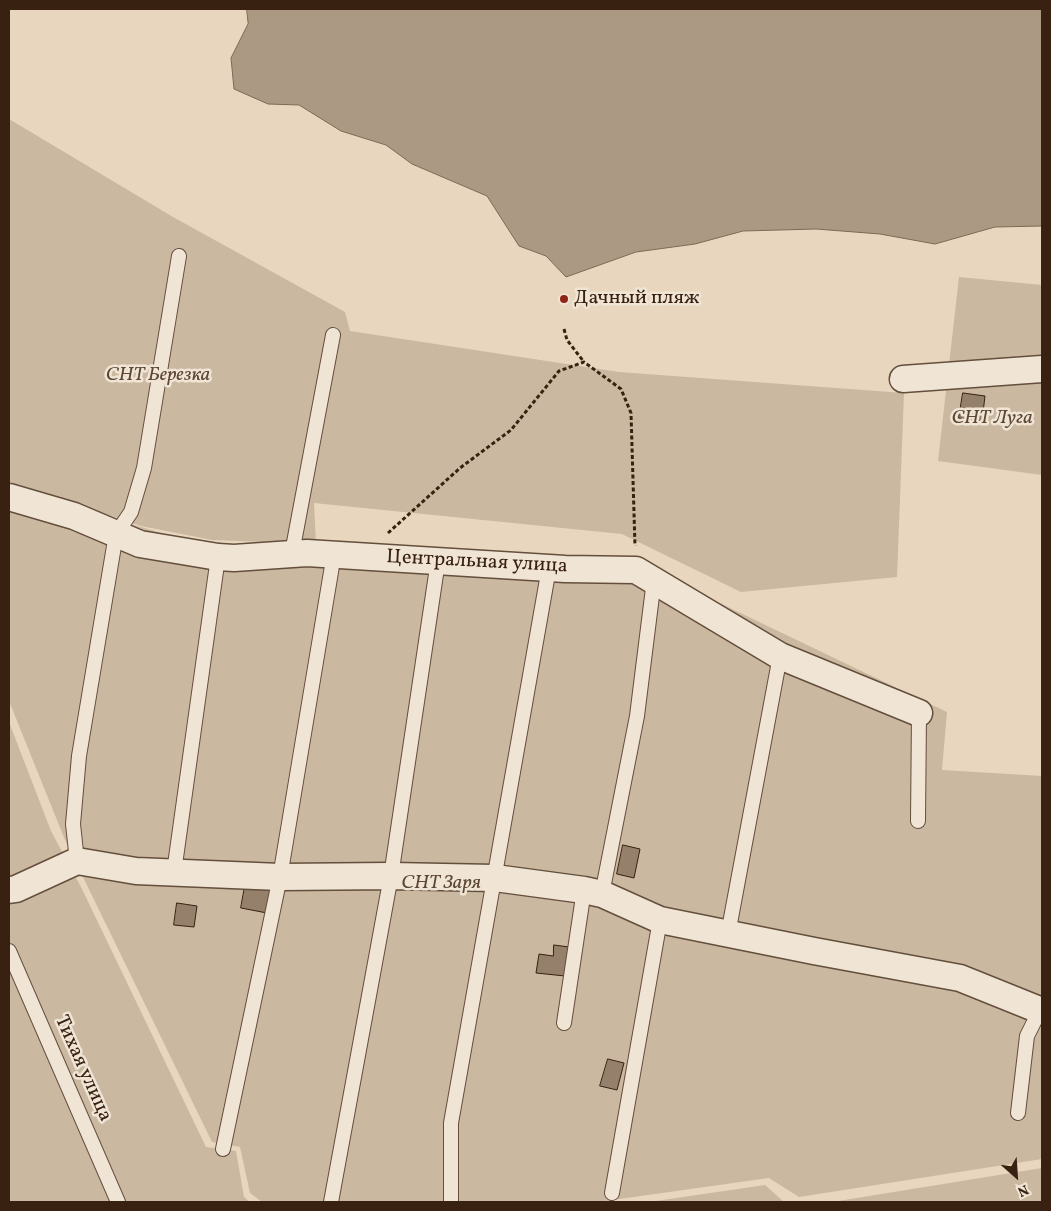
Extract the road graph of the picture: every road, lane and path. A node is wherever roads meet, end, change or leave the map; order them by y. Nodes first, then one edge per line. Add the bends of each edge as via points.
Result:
1 (179, 256) dead end
2 (564, 329) dead end
3 (333, 335) dead end
4 (584, 362) junction
5 (1042, 369) edge
6 (903, 379) dead end
7 (9, 497) edge
8 (116, 534) junction
9 (292, 553) junction
10 (334, 554) junction
11 (363, 556) junction
12 (218, 557) junction
13 (438, 561) junction
14 (549, 568) junction
15 (645, 575) junction
16 (780, 656) junction
17 (919, 713) joint
18 (918, 820) dead end
19 (77, 861) junction
20 (174, 872) junction
21 (390, 876) junction
22 (280, 877) junction
23 (495, 878) junction
24 (9, 890) edge
25 (593, 892) junction
26 (660, 920) junction
27 (728, 934) junction
28 (9, 951) edge
29 (1041, 1011) edge
30 (564, 1023) dead end
31 (1018, 1113) dead end
32 (223, 1149) dead end
33 (612, 1193) dead end
34 (118, 1202) edge
35 (330, 1202) edge
36 (450, 1202) edge

1 - 8 lane via 144,468 131,512
2 - 4 path via 567,340
3 - 9 lane
4 - 11 path via 559,371 511,430 460,468
4 - 15 path via 622,389 631,414
5 - 6 street
7 - 8 street, Центральная улица via 74,516
8 - 12 street, Центральная улица via 140,544
8 - 19 lane via 79,756 74,824
9 - 10 street, Центральная улица
9 - 12 street, Центральная улица
10 - 11 street, Центральная улица
10 - 22 lane
11 - 13 street, Центральная улица
12 - 20 lane
13 - 14 street, Центральная улица
13 - 21 lane
14 - 15 street, Центральная улица
14 - 23 lane
15 - 16 street, Центральная улица
15 - 25 lane via 637,716
16 - 17 street, Центральная улица
16 - 27 lane
17 - 18 lane
19 - 20 street via 136,871
19 - 24 street
20 - 22 street
21 - 22 street
21 - 23 street
21 - 35 lane
22 - 32 lane
23 - 25 street
23 - 36 lane via 451,1123
25 - 26 street
25 - 30 lane
26 - 27 street
26 - 33 lane
27 - 29 street via 960,978
28 - 34 lane, Тихая улица
29 - 31 lane via 1027,1036

